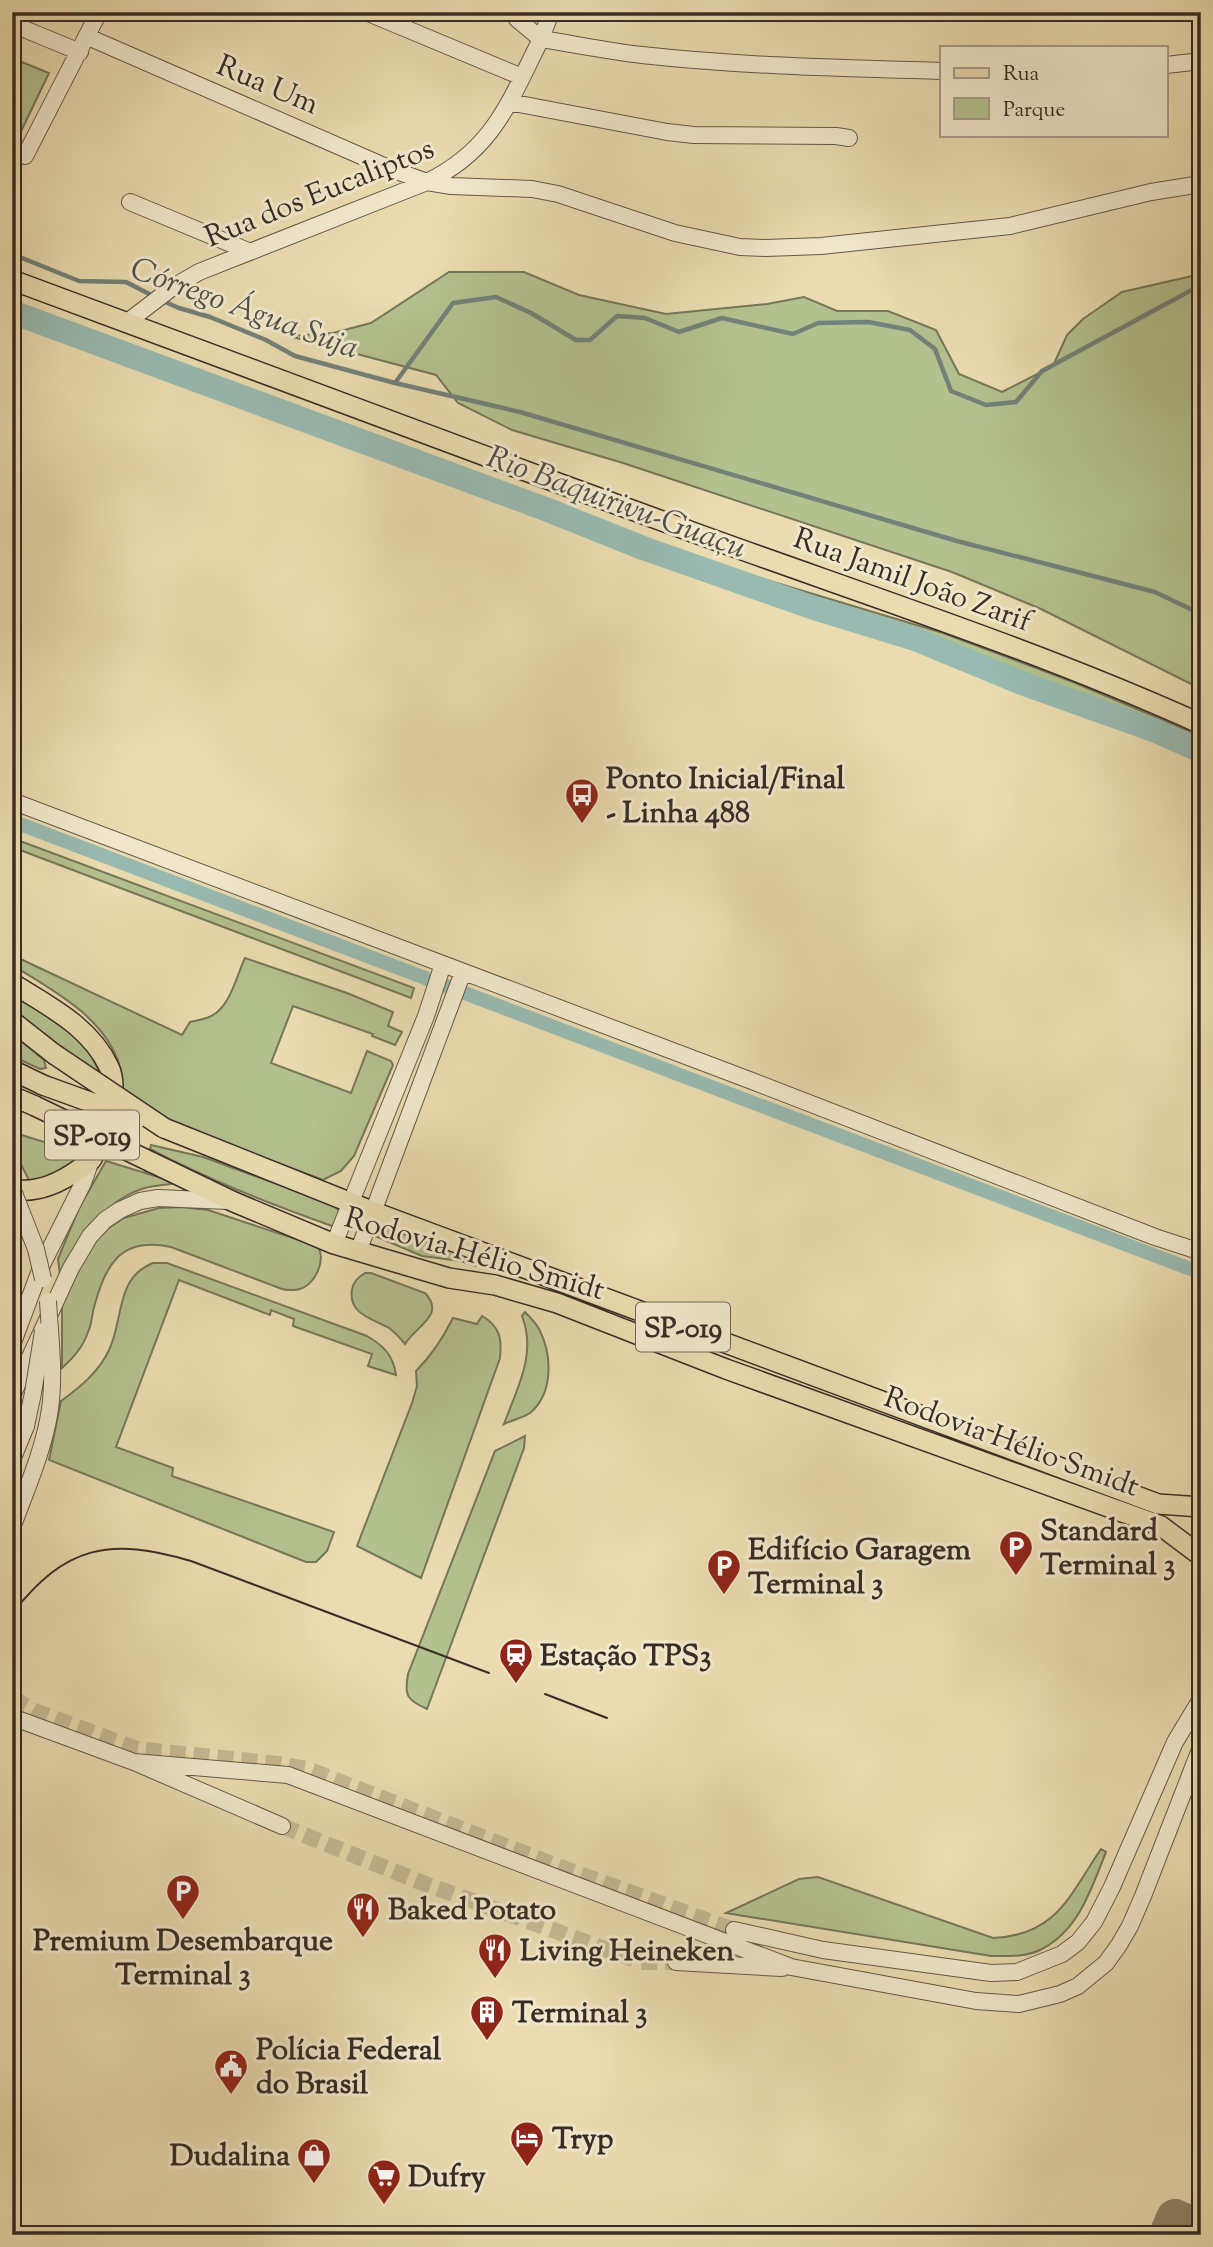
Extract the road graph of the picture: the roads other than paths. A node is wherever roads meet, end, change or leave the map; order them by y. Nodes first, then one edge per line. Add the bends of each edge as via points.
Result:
1 (99, 12) edge
2 (515, 12) edge
3 (551, 12) edge
4 (370, 13) edge
5 (12, 24) edge
6 (88, 37) junction
7 (541, 39) junction
8 (80, 52) junction
9 (1201, 61) edge
10 (1168, 65) edge
11 (940, 71) edge
12 (522, 77) junction
13 (509, 102) junction
14 (849, 138) dead end
15 (25, 156) dead end
16 (426, 182) junction
17 (1201, 184) edge
18 (130, 202) dead end
19 (248, 251) junction
20 (12, 280) edge
21 (126, 323) junction
22 (1201, 724) edge
23 (12, 801) edge
24 (441, 971) junction
25 (461, 978) junction
26 (12, 983) edge
27 (12, 1021) edge
28 (12, 1070) edge
29 (12, 1096) edge
30 (164, 1128) junction
31 (91, 1160) junction
32 (12, 1189) edge
33 (234, 1202) junction
34 (351, 1203) junction
35 (374, 1212) junction
36 (334, 1244) junction
37 (358, 1252) junction
38 (1201, 1252) edge
39 (48, 1301) junction
40 (12, 1345) edge
41 (12, 1396) edge
42 (12, 1460) edge
43 (1201, 1507) edge
44 (12, 1528) edge
45 (1201, 1556) edge
46 (1201, 1699) edge
47 (15, 1718) edge
48 (1201, 1747) edge
49 (134, 1762) junction
50 (282, 1826) tunnel mouth
51 (734, 1930) tunnel mouth
52 (676, 1962) tunnel mouth
53 (791, 1967) junction

1 - 6 street
2 - 7 street
3 - 7 street, Rua dos Eucaliptos
4 - 12 street
5 - 8 street
6 - 8 street
6 - 16 street, Rua Um
7 - 11 street via 676,58
7 - 12 street, Rua dos Eucaliptos
8 - 15 street
9 - 10 street
12 - 13 street, Rua dos Eucaliptos
13 - 14 street via 694,135
13 - 16 street, Rua dos Eucaliptos via 477,148
16 - 17 street, Rua Um via 558,194 675,233 766,248 1010,226
16 - 19 street, Rua dos Eucaliptos
18 - 19 street
19 - 21 street, Rua dos Eucaliptos via 173,286
20 - 21 main road, Rua Jamil João Zarif
21 - 22 main road, Rua Jamil João Zarif via 933,616
23 - 24 street
24 - 25 street
24 - 34 street
25 - 35 street
25 - 38 street via 752,1081
26 - 31 main road via 74,1023 95,1044 111,1070 109,1112
27 - 30 main road, bridge
28 - 30 main road, Rodovia Hélio Smidt / SP-019, bridge
29 - 33 main road, Rodovia Hélio Smidt / SP-019, bridge
30 - 34 main road, Rodovia Hélio Smidt / SP-019
31 - 32 main road via 49,1186
31 - 40 street via 42,1265
32 - 39 street, bridge via 36,1249
33 - 36 main road, Rodovia Hélio Smidt / SP-019
33 - 41 street via 158,1198 140,1201 105,1220 71,1268
34 - 35 main road, Rodovia Hélio Smidt / SP-019
34 - 36 street
35 - 37 street
35 - 43 main road, Rodovia Hélio Smidt / SP-019 via 1158,1504
36 - 37 main road, Rodovia Hélio Smidt / SP-019
37 - 45 main road, Rodovia Hélio Smidt / SP-019 via 568,1306 726,1369 1161,1526
39 - 42 street, bridge via 26,1426
39 - 44 street, bridge via 50,1411
46 - 51 street via 1175,1742 1094,1922 1062,1954 1017,1972 990,1973 823,1950
47 - 49 street
48 - 53 street via 1130,1926 1106,1963 1078,1986 1041,2000 998,2004
49 - 50 street
49 - 53 street via 288,1775
52 - 53 street

